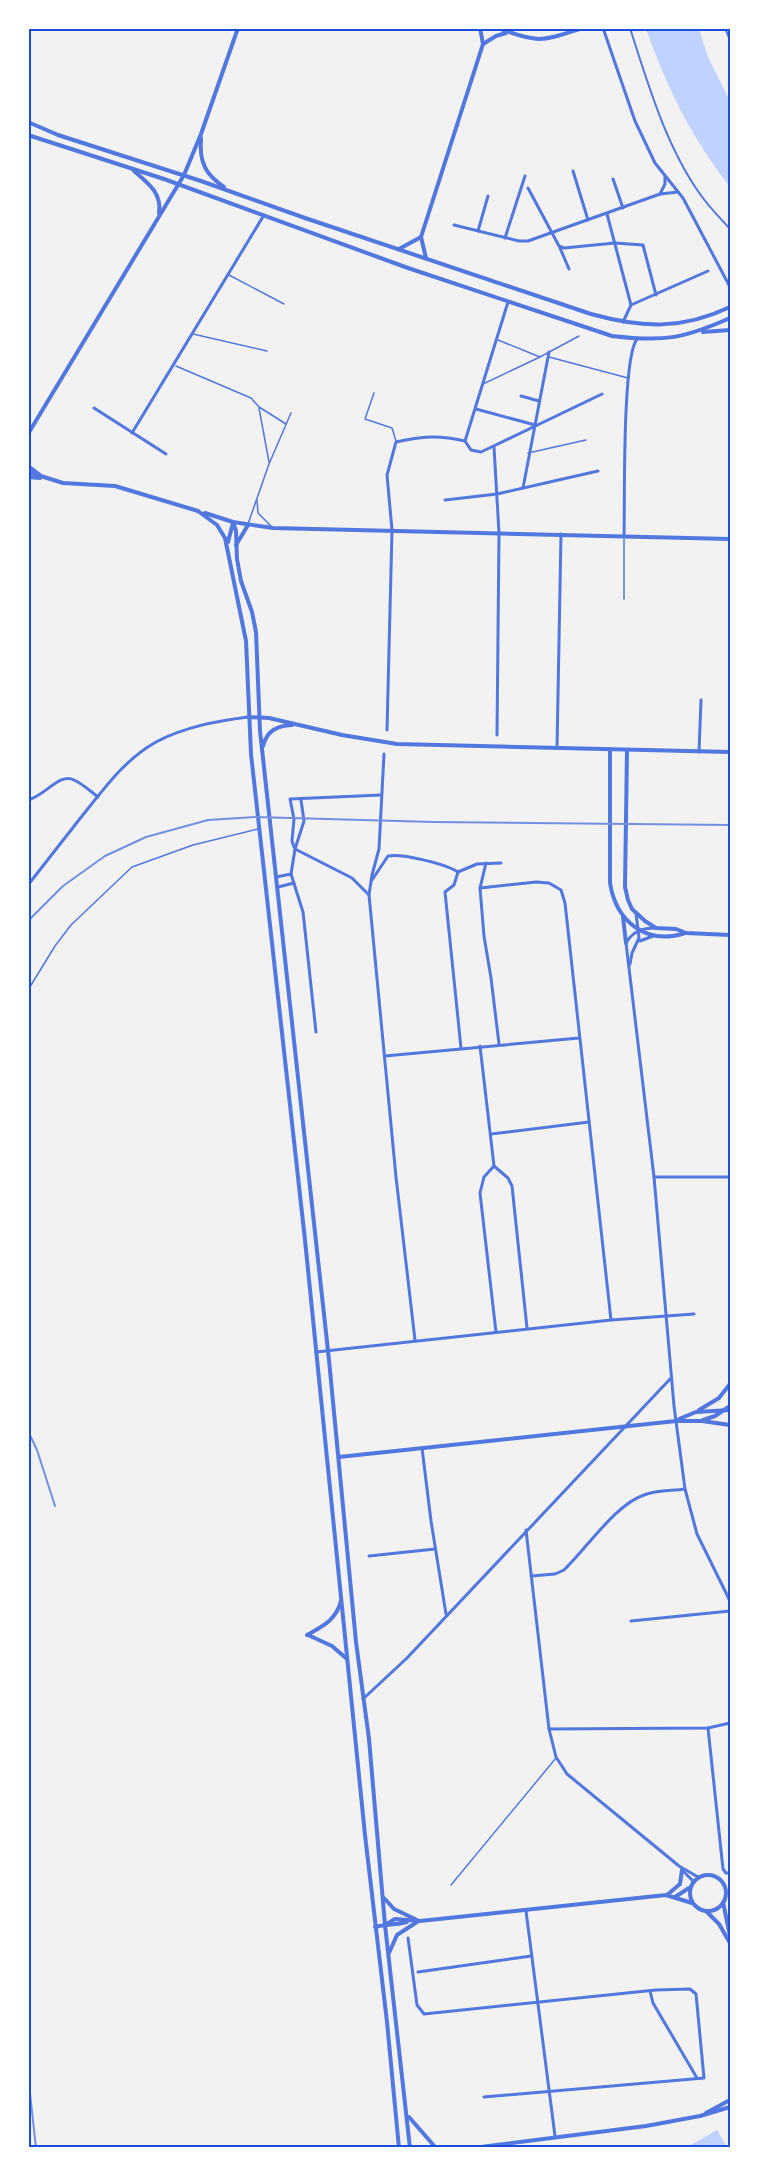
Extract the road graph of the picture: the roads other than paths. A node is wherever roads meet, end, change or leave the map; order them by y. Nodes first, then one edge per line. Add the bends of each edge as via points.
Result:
1 (238, 28) edge
2 (480, 28) edge
3 (498, 28) edge
4 (584, 28) edge
5 (603, 28) edge
6 (630, 28) edge
7 (725, 28) edge
8 (510, 33) junction
9 (730, 40) edge
10 (483, 44) junction
11 (28, 122) edge
12 (201, 134) junction
13 (28, 135) edge
14 (130, 168) junction
15 (573, 171) dead end
16 (184, 175) junction
17 (665, 175) junction
18 (525, 176) dead end
19 (613, 179) dead end
20 (178, 184) junction
21 (528, 188) dead end
22 (230, 191) junction
23 (678, 192) junction
24 (660, 194) junction
25 (488, 196) dead end
26 (623, 208) junction
27 (607, 214) junction
28 (264, 215) junction
29 (158, 217) junction
30 (588, 220) junction
31 (454, 225) dead end
32 (730, 229) edge
33 (478, 231) junction
34 (553, 233) junction
35 (421, 237) junction
36 (505, 238) junction
37 (615, 243) junction
38 (559, 246) junction
39 (399, 249) junction
40 (426, 258) junction
41 (569, 269) dead end
42 (708, 270) dead end
43 (228, 274) junction
44 (730, 287) edge
45 (656, 295) junction
46 (508, 302) junction
47 (284, 304) dead end
48 (631, 305) junction
49 (730, 307) edge
50 (730, 318) edge
51 (623, 323) junction
52 (730, 330) edge
53 (699, 332) junction
54 (193, 334) junction
55 (579, 336) dead end
56 (637, 339) junction
57 (497, 340) junction
58 (267, 351) dead end
59 (549, 355) junction
60 (540, 357) junction
61 (175, 365) junction
62 (628, 378) junction
63 (483, 384) junction
64 (374, 393) dead end
65 (602, 394) dead end
66 (521, 396) dead end
67 (539, 401) junction
68 (259, 407) junction
69 (94, 408) dead end
70 (475, 409) junction
71 (291, 413) dead end
72 (286, 423) junction
73 (535, 425) junction
74 (132, 433) junction
75 (28, 435) edge
76 (586, 440) dead end
77 (465, 441) junction
78 (396, 442) junction
79 (494, 447) junction
80 (528, 453) junction
81 (166, 454) dead end
82 (269, 464) junction
83 (28, 466) edge
84 (598, 471) dead end
85 (28, 472) edge
86 (28, 477) edge
87 (46, 478) junction
88 (523, 488) junction
89 (497, 494) junction
90 (257, 500) junction
91 (444, 500) dead end
92 (198, 511) junction
93 (233, 522) junction
94 (248, 525) junction
95 (273, 528) junction
96 (392, 530) junction
97 (499, 533) junction
98 (561, 534) junction
99 (624, 535) junction
100 (730, 538) edge
101 (228, 546) junction
102 (236, 546) junction
103 (624, 599) dead end
104 (700, 700) dead end
105 (248, 717) junction
106 (258, 717) junction
107 (297, 725) junction
108 (387, 730) dead end
109 (497, 735) dead end
110 (556, 748) junction
111 (610, 749) junction
112 (262, 750) junction
113 (627, 750) junction
114 (699, 752) junction
115 (730, 752) edge
116 (384, 754) dead end
117 (382, 795) junction
118 (98, 797) junction
119 (28, 800) edge
120 (301, 800) junction
121 (259, 829) junction
122 (295, 849) junction
123 (486, 863) junction
124 (501, 863) dead end
125 (458, 872) junction
126 (291, 874) junction
127 (276, 877) junction
128 (371, 881) junction
129 (294, 883) junction
130 (28, 885) edge
131 (278, 887) junction
132 (480, 888) junction
133 (369, 895) junction
134 (636, 913) junction
135 (623, 916) junction
136 (656, 927) junction
137 (639, 930) junction
138 (686, 933) junction
139 (730, 934) edge
140 (653, 936) junction
141 (626, 943) junction
142 (636, 944) junction
143 (630, 966) junction
144 (28, 990) edge
145 (316, 1032) dead end
146 (579, 1038) junction
147 (499, 1044) junction
148 (480, 1046) junction
149 (461, 1048) junction
150 (385, 1056) junction
151 (589, 1122) junction
152 (491, 1134) junction
153 (494, 1166) junction
154 (654, 1177) junction
155 (730, 1177) edge
156 (694, 1314) dead end
157 (666, 1315) junction
158 (611, 1320) junction
159 (527, 1328) junction
160 (496, 1332) junction
161 (415, 1340) junction
162 (328, 1349) junction
163 (316, 1352) junction
164 (672, 1378) junction
165 (730, 1384) edge
166 (729, 1409) edge
167 (696, 1412) junction
168 (676, 1421) junction
169 (702, 1421) junction
170 (730, 1425) edge
171 (626, 1426) junction
172 (422, 1448) junction
173 (339, 1456) junction
174 (685, 1489) junction
175 (526, 1530) junction
176 (435, 1549) junction
177 (369, 1556) dead end
178 (531, 1576) junction
179 (342, 1597) junction
180 (730, 1601) edge
181 (730, 1611) edge
182 (446, 1614) junction
183 (631, 1621) dead end
184 (347, 1660) junction
185 (363, 1699) junction
186 (730, 1723) edge
187 (708, 1728) junction
188 (549, 1729) junction
189 (556, 1757) junction
190 (680, 1868) junction
191 (730, 1874) edge
192 (698, 1877) junction
193 (693, 1881) junction
194 (724, 1884) junction
195 (730, 1884) edge
196 (451, 1885) dead end
197 (690, 1888) junction
198 (728, 1894) edge
199 (666, 1895) junction
200 (674, 1897) junction
201 (383, 1898) junction
202 (723, 1902) junction
203 (692, 1903) junction
204 (526, 1911) junction
205 (706, 1911) junction
206 (420, 1921) junction
207 (385, 1924) junction
208 (375, 1926) junction
209 (730, 1936) edge
210 (408, 1938) dead end
211 (730, 1942) edge
212 (388, 1954) junction
213 (531, 1956) junction
214 (418, 1972) dead end
215 (650, 1991) junction
216 (536, 2002) junction
217 (698, 2078) junction
218 (547, 2091) junction
219 (484, 2097) dead end
220 (730, 2100) edge
221 (730, 2108) edge
222 (407, 2114) junction
223 (700, 2116) junction
224 (555, 2136) junction
225 (496, 2146) edge
226 (399, 2148) edge
227 (410, 2148) edge
228 (420, 2148) edge
229 (428, 2148) edge
230 (436, 2148) edge
231 (473, 2148) edge

1 - 12 street
2 - 10 street
3 - 8 street
4 - 8 street via 540,40
5 - 17 street via 635,121
6 - 32 street via 680,162 709,206
7 - 9 street
8 - 10 street via 499,34
10 - 35 street
11 - 16 street
12 - 16 street
12 - 22 street via 204,168
13 - 14 street
14 - 20 street
14 - 29 street via 157,194
15 - 30 street
16 - 20 street
16 - 22 street
17 - 23 street
17 - 24 street
18 - 36 street
19 - 26 street
20 - 28 street
20 - 29 street
21 - 34 street
22 - 39 street
23 - 24 street
23 - 44 street
24 - 26 street
25 - 33 street
26 - 27 street
27 - 30 street
27 - 37 street
28 - 43 street
28 - 46 street
29 - 75 street
30 - 34 street
31 - 33 street
33 - 36 street
34 - 36 street via 528,241
34 - 38 street
35 - 39 street
35 - 40 street
37 - 38 street
37 - 45 street via 643,245
37 - 48 street
38 - 41 street
39 - 40 street
40 - 51 street
42 - 45 street
43 - 47 lane
43 - 54 street
45 - 48 street
46 - 56 street via 597,332
46 - 57 street
48 - 51 street
49 - 51 street via 681,323
50 - 53 street
52 - 53 street
53 - 56 street via 664,339
54 - 58 lane
54 - 61 street
55 - 59 lane
56 - 62 street via 632,345
57 - 60 lane
57 - 63 street
59 - 60 lane
59 - 62 lane
59 - 67 street
60 - 63 lane
61 - 68 lane via 251,398
61 - 74 street
62 - 99 street
63 - 70 street
64 - 78 lane via 365,419 392,428
65 - 73 street
66 - 67 street
67 - 73 street
68 - 72 lane
68 - 82 lane
69 - 74 street
70 - 73 street
70 - 77 street
71 - 72 lane
72 - 82 lane
73 - 79 street
73 - 80 street
74 - 81 street
76 - 80 lane
77 - 78 street via 431,436
77 - 79 street via 476,453
78 - 96 street via 387,475
79 - 89 street
80 - 88 street
82 - 90 lane
83 - 87 street
84 - 88 street
85 - 87 street
86 - 87 street
87 - 92 street via 63,483 115,486
88 - 89 street
89 - 91 street
89 - 97 street
90 - 94 lane
90 - 95 lane via 261,517
92 - 93 street
92 - 101 street via 221,530
93 - 94 street
93 - 101 street
93 - 102 street
94 - 95 street
94 - 102 street
95 - 96 street
96 - 97 street
96 - 108 street
97 - 98 street
97 - 109 street
98 - 99 street
98 - 110 street
99 - 100 street
99 - 103 lane
101 - 105 street via 246,641
102 - 106 street via 241,581 256,632
104 - 114 street
105 - 106 street
105 - 118 street via 203,725 157,742 125,765
105 - 121 street
106 - 107 street
106 - 112 street
107 - 110 street via 397,744
107 - 112 street via 273,730
110 - 111 street
111 - 113 street
111 - 135 street via 610,883 614,902
112 - 127 street
113 - 114 street
113 - 134 street via 625,887 627,900
114 - 115 street
116 - 117 street
117 - 120 street
117 - 128 street via 379,849
118 - 119 street via 67,778
118 - 130 street
120 - 122 street via 304,821
120 - 122 street via 290,799
121 - 144 lane via 193,845 132,867 71,925
121 - 163 street
122 - 126 street
122 - 133 street via 352,878
123 - 124 street
123 - 125 street
123 - 132 street
125 - 128 street via 443,864 395,855 388,856
125 - 149 street via 445,892
126 - 127 street
126 - 129 street
127 - 131 street
128 - 133 street
129 - 131 street
129 - 145 street via 303,912
131 - 162 street
132 - 146 street via 536,882 549,883 561,890
132 - 147 street
133 - 150 street
134 - 136 street
134 - 137 street
135 - 137 street
135 - 141 street
136 - 137 street
136 - 138 street
137 - 140 street
137 - 141 street
137 - 142 street
138 - 139 street
138 - 140 street
140 - 142 street
141 - 143 street
142 - 143 street
143 - 154 street
146 - 147 street
146 - 151 street
147 - 148 street
148 - 149 street
148 - 152 street
149 - 150 street
150 - 161 street
151 - 152 street
151 - 158 street
152 - 153 street
153 - 159 street via 512,1186
153 - 160 street via 484,1177 480,1193
154 - 155 street
154 - 157 street
156 - 157 street
157 - 158 street
157 - 164 street
158 - 159 street
159 - 160 street
160 - 161 street
161 - 162 street
162 - 163 street
162 - 173 street
163 - 179 street
164 - 168 street
164 - 171 street
165 - 167 street via 719,1398
166 - 167 street
166 - 169 street
167 - 168 street
168 - 169 street
168 - 171 street
168 - 174 street
169 - 170 street
171 - 172 street
171 - 175 street
172 - 173 street
172 - 176 street
173 - 185 street
174 - 178 street via 652,1492 632,1501 564,1570
174 - 180 street via 697,1534
175 - 178 street
175 - 182 street
176 - 177 street
176 - 182 street
178 - 188 street
179 - 184 street
179 - 184 street via 334,1618 307,1635 333,1646
181 - 183 street
182 - 185 street
184 - 208 street
185 - 201 street
186 - 187 street
187 - 188 street
187 - 191 street via 723,1869
188 - 189 street
189 - 190 street via 574,1781
189 - 196 lane
190 - 192 street
190 - 193 street
190 - 199 street via 680,1884
192 - 193 street
192 - 194 street via 712,1875
193 - 197 street
194 - 195 street
194 - 198 street
197 - 200 street
197 - 203 street
198 - 202 street
199 - 200 street
199 - 204 street
200 - 203 street
201 - 206 street via 394,1909
201 - 207 street
202 - 205 street
202 - 209 street
203 - 205 street
204 - 206 street
204 - 213 street
205 - 211 street
206 - 207 street
206 - 212 street via 396,1935
207 - 208 street
207 - 212 street
208 - 226 street
210 - 216 street via 417,2005 424,2014
212 - 222 street
213 - 214 street
213 - 216 street
215 - 216 street
215 - 217 street via 653,2003
215 - 217 street via 690,1989 696,1994 704,2078
216 - 218 street
217 - 218 street
218 - 219 street
218 - 224 street
220 - 223 street
221 - 223 street
222 - 227 street
222 - 230 street
223 - 224 street
224 - 225 street
225 - 231 street
228 - 229 street

